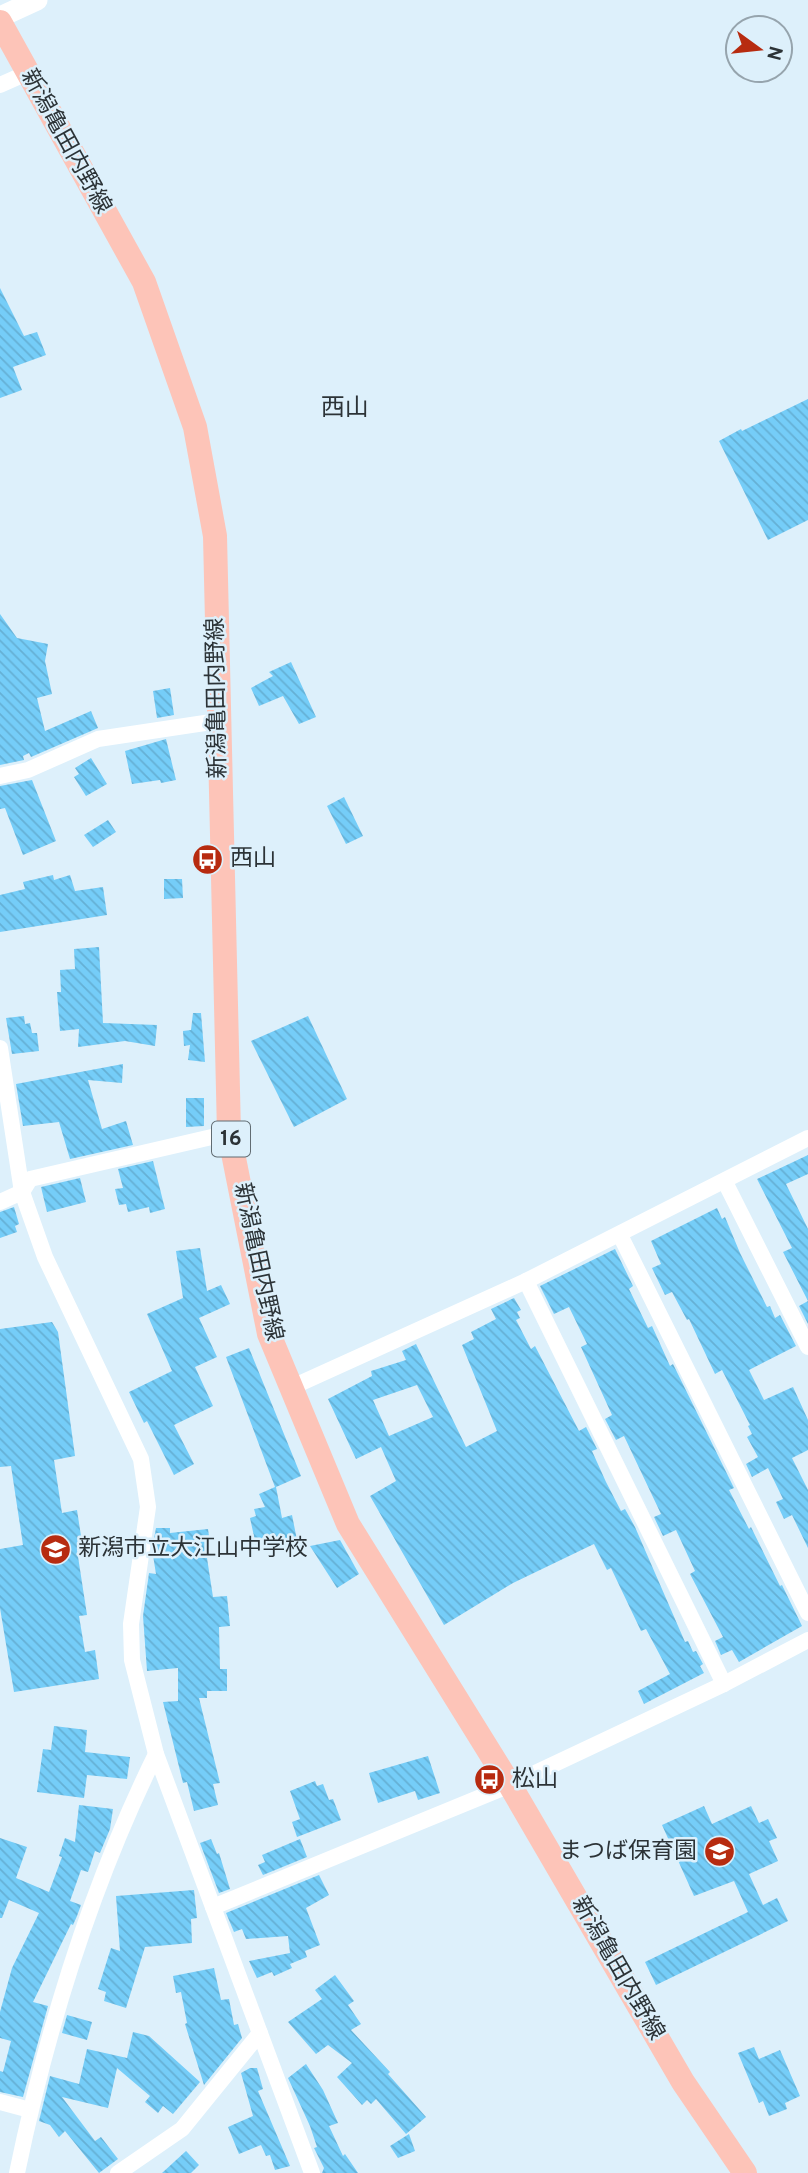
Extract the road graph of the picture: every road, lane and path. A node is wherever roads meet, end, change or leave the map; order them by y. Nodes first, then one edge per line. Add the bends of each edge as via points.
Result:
1 (37, 0) edge
2 (0, 19) edge
3 (27, 73) junction
4 (0, 85) edge
5 (218, 721) junction
6 (0, 776) edge
7 (0, 1048) edge
8 (229, 1133) junction
9 (808, 1138) edge
10 (724, 1182) junction
11 (22, 1192) junction
12 (0, 1202) edge
13 (620, 1235) junction
14 (526, 1281) junction
15 (808, 1347) edge
16 (290, 1388) junction
17 (808, 1613) edge
18 (808, 1640) edge
19 (724, 1684) junction
20 (156, 1754) junction
21 (510, 1785) junction
22 (213, 1907) junction
23 (260, 2033) junction
24 (0, 2102) edge
25 (30, 2110) junction
26 (17, 2173) edge
27 (118, 2173) edge
28 (312, 2173) edge
29 (745, 2173) edge

1 - 2 street
2 - 3 main road, 新潟亀田内野線 / 16
3 - 4 street
3 - 5 main road, 新潟亀田内野線 / 16 via 144,282 195,427 215,536
5 - 6 street via 98,739 29,770
5 - 8 main road, 新潟亀田内野線 / 16
7 - 11 street
8 - 11 street via 30,1179
8 - 16 main road, 新潟亀田内野線 / 16 via 269,1334
9 - 10 street
10 - 13 street
10 - 15 street
11 - 12 street
11 - 20 street via 45,1257 141,1459 148,1507 131,1624 132,1660
13 - 14 street
13 - 17 street
14 - 16 street
14 - 19 street
16 - 21 main road, 新潟亀田内野線 / 16 via 348,1524
18 - 19 street
19 - 21 street
20 - 22 street
20 - 25 street via 127,1813 65,1980
21 - 22 street
21 - 29 main road, 新潟亀田内野線 / 16 via 683,2082
22 - 23 street
23 - 27 street via 182,2129
23 - 28 street
24 - 25 street
25 - 26 street

